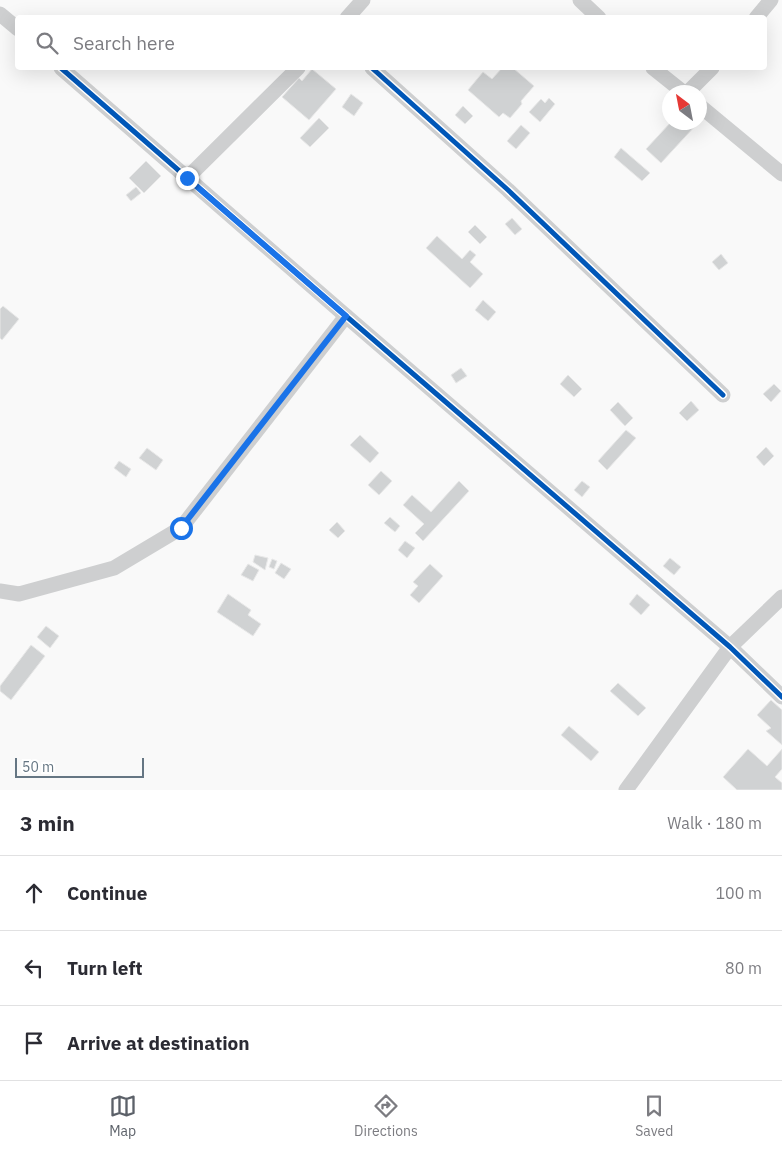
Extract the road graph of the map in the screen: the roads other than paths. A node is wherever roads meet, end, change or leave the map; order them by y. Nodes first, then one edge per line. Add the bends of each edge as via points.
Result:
1 (363, 0) edge
2 (580, 0) edge
3 (771, 0) edge
4 (0, 14) edge
5 (350, 15) edge
6 (596, 15) edge
7 (758, 15) edge
8 (15, 26) edge
9 (63, 70) edge
10 (296, 70) edge
11 (374, 70) edge
12 (656, 70) edge
13 (710, 70) edge
14 (674, 85) edge
15 (695, 85) edge
16 (707, 112) edge
17 (782, 174) edge
18 (187, 178) junction
19 (346, 316) junction
20 (723, 395) dead end
21 (0, 591) edge
22 (782, 597) edge
23 (730, 647) junction
24 (782, 697) edge
25 (626, 790) edge

1 - 5 street
2 - 6 street
3 - 7 street
4 - 8 street
9 - 18 street
10 - 18 street
11 - 20 street via 508,190
12 - 14 street
13 - 15 street
16 - 17 street
18 - 19 street
19 - 21 street via 181,528 114,568 20,594
19 - 23 street
22 - 23 street
23 - 24 street
23 - 25 street

